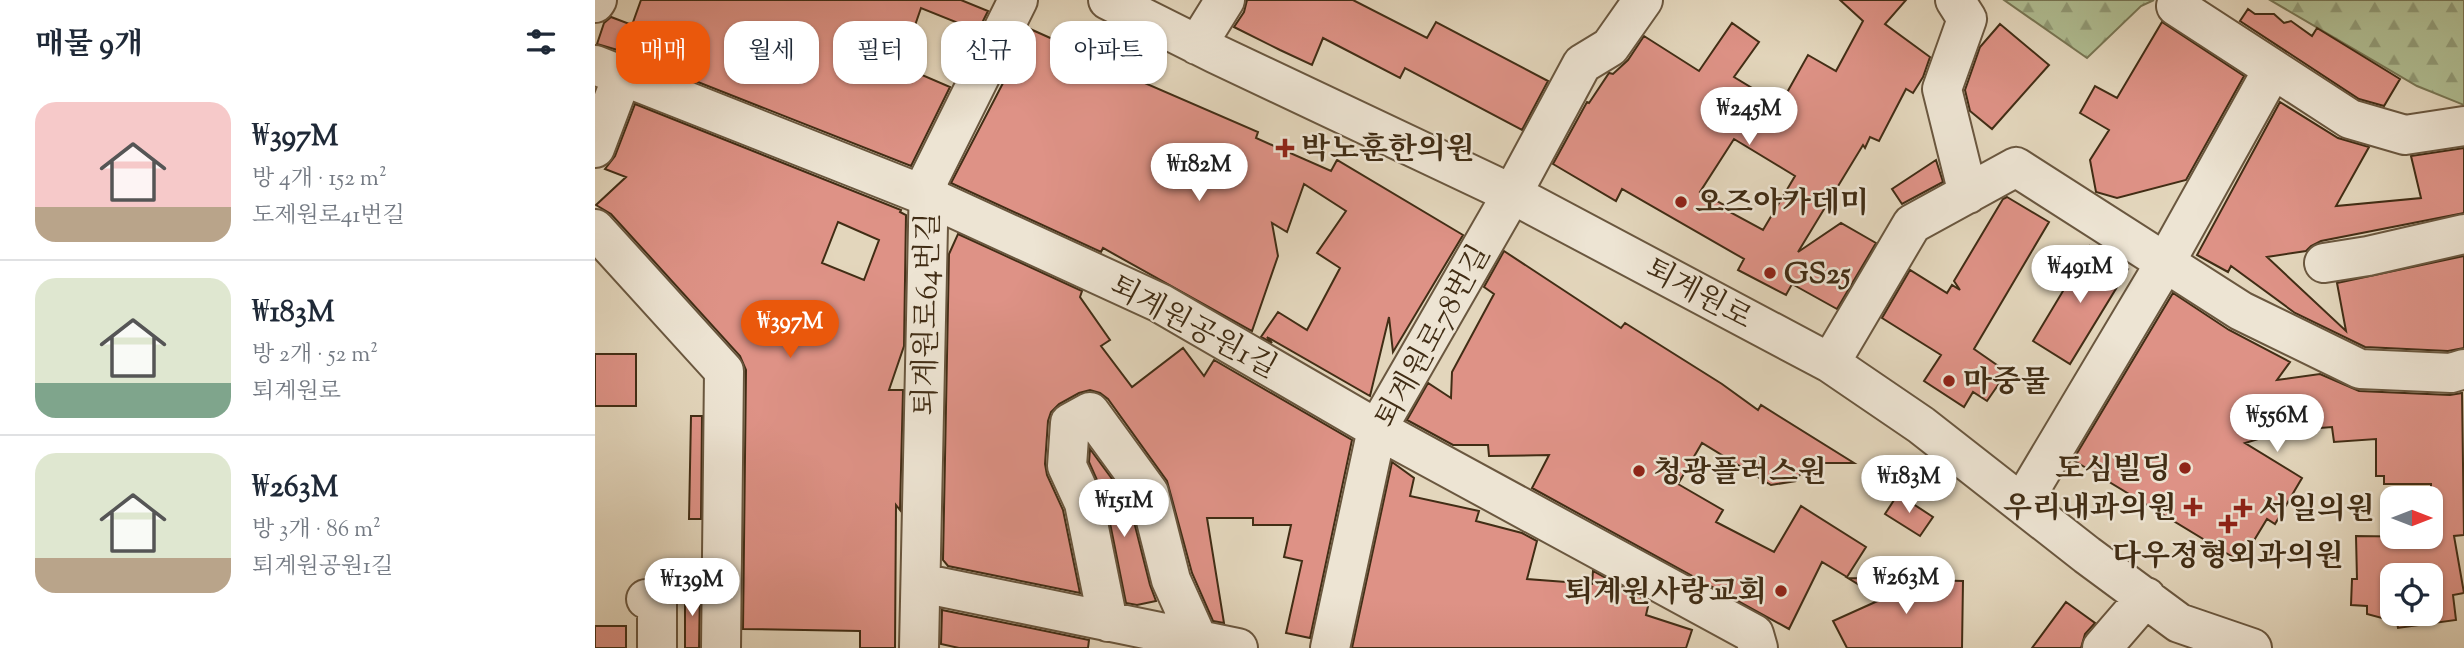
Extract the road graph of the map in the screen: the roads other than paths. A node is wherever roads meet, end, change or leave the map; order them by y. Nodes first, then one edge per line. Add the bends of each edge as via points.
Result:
1 (1018, 0) edge
2 (1108, 0) edge
3 (1225, 0) edge
4 (1643, 0) edge
5 (1955, 0) edge
6 (2176, 6) dead end
7 (1196, 45) junction
8 (2273, 69) junction
9 (609, 70) edge
10 (2464, 126) edge
11 (595, 148) edge
12 (1512, 194) junction
13 (1968, 194) junction
14 (929, 197) junction
15 (595, 229) edge
16 (2464, 234) edge
17 (2165, 263) junction
18 (2324, 263) dead end
19 (1830, 363) junction
20 (2464, 369) edge
21 (1377, 429) junction
22 (2022, 503) junction
23 (921, 583) junction
24 (2145, 597) junction
25 (646, 599) dead end
26 (1108, 622) junction
27 (2173, 635) edge
28 (1198, 640) junction
29 (657, 648) edge
30 (721, 648) edge
31 (919, 648) edge
32 (1238, 648) edge
33 (1330, 648) edge
34 (1758, 648) edge
35 (2102, 648) edge
36 (2252, 648) edge

1 - 14 street, 퇴계원로64번길 via 929,179
2 - 7 street, 퇴계원로
3 - 7 street
4 - 12 street, 퇴계원로78번길 via 1610,47 1582,64
5 - 13 street via 1966,19 1942,89
6 - 8 street
7 - 12 street, 퇴계원로
8 - 10 street via 2350,119 2405,135
8 - 17 street
9 - 11 street
9 - 14 street, 퇴계원공원1길
12 - 19 street, 퇴계원로
12 - 21 street, 퇴계원로78번길
13 - 17 street via 2016,167
13 - 19 street via 1912,224
14 - 21 street, 퇴계원공원1길 via 1160,303
14 - 23 street, 퇴계원로64번길
15 - 30 street via 724,371
16 - 18 street
17 - 20 street via 2241,312 2360,369 2451,373
17 - 22 street
19 - 22 street, 퇴계원로 via 1921,425
21 - 33 street, 퇴계원로78번길
21 - 34 street, 퇴계원공원1길 via 1755,634
22 - 24 street, 퇴계원로
23 - 26 street
23 - 31 street, 퇴계원로64번길
24 - 27 street, 퇴계원로
24 - 35 street
25 - 29 street via 657,599
26 - 28 street
26 - 28 street via 1084,503 1067,466 1070,423 1090,412 1149,493 1171,580
27 - 36 street, 퇴계원로
28 - 32 street

